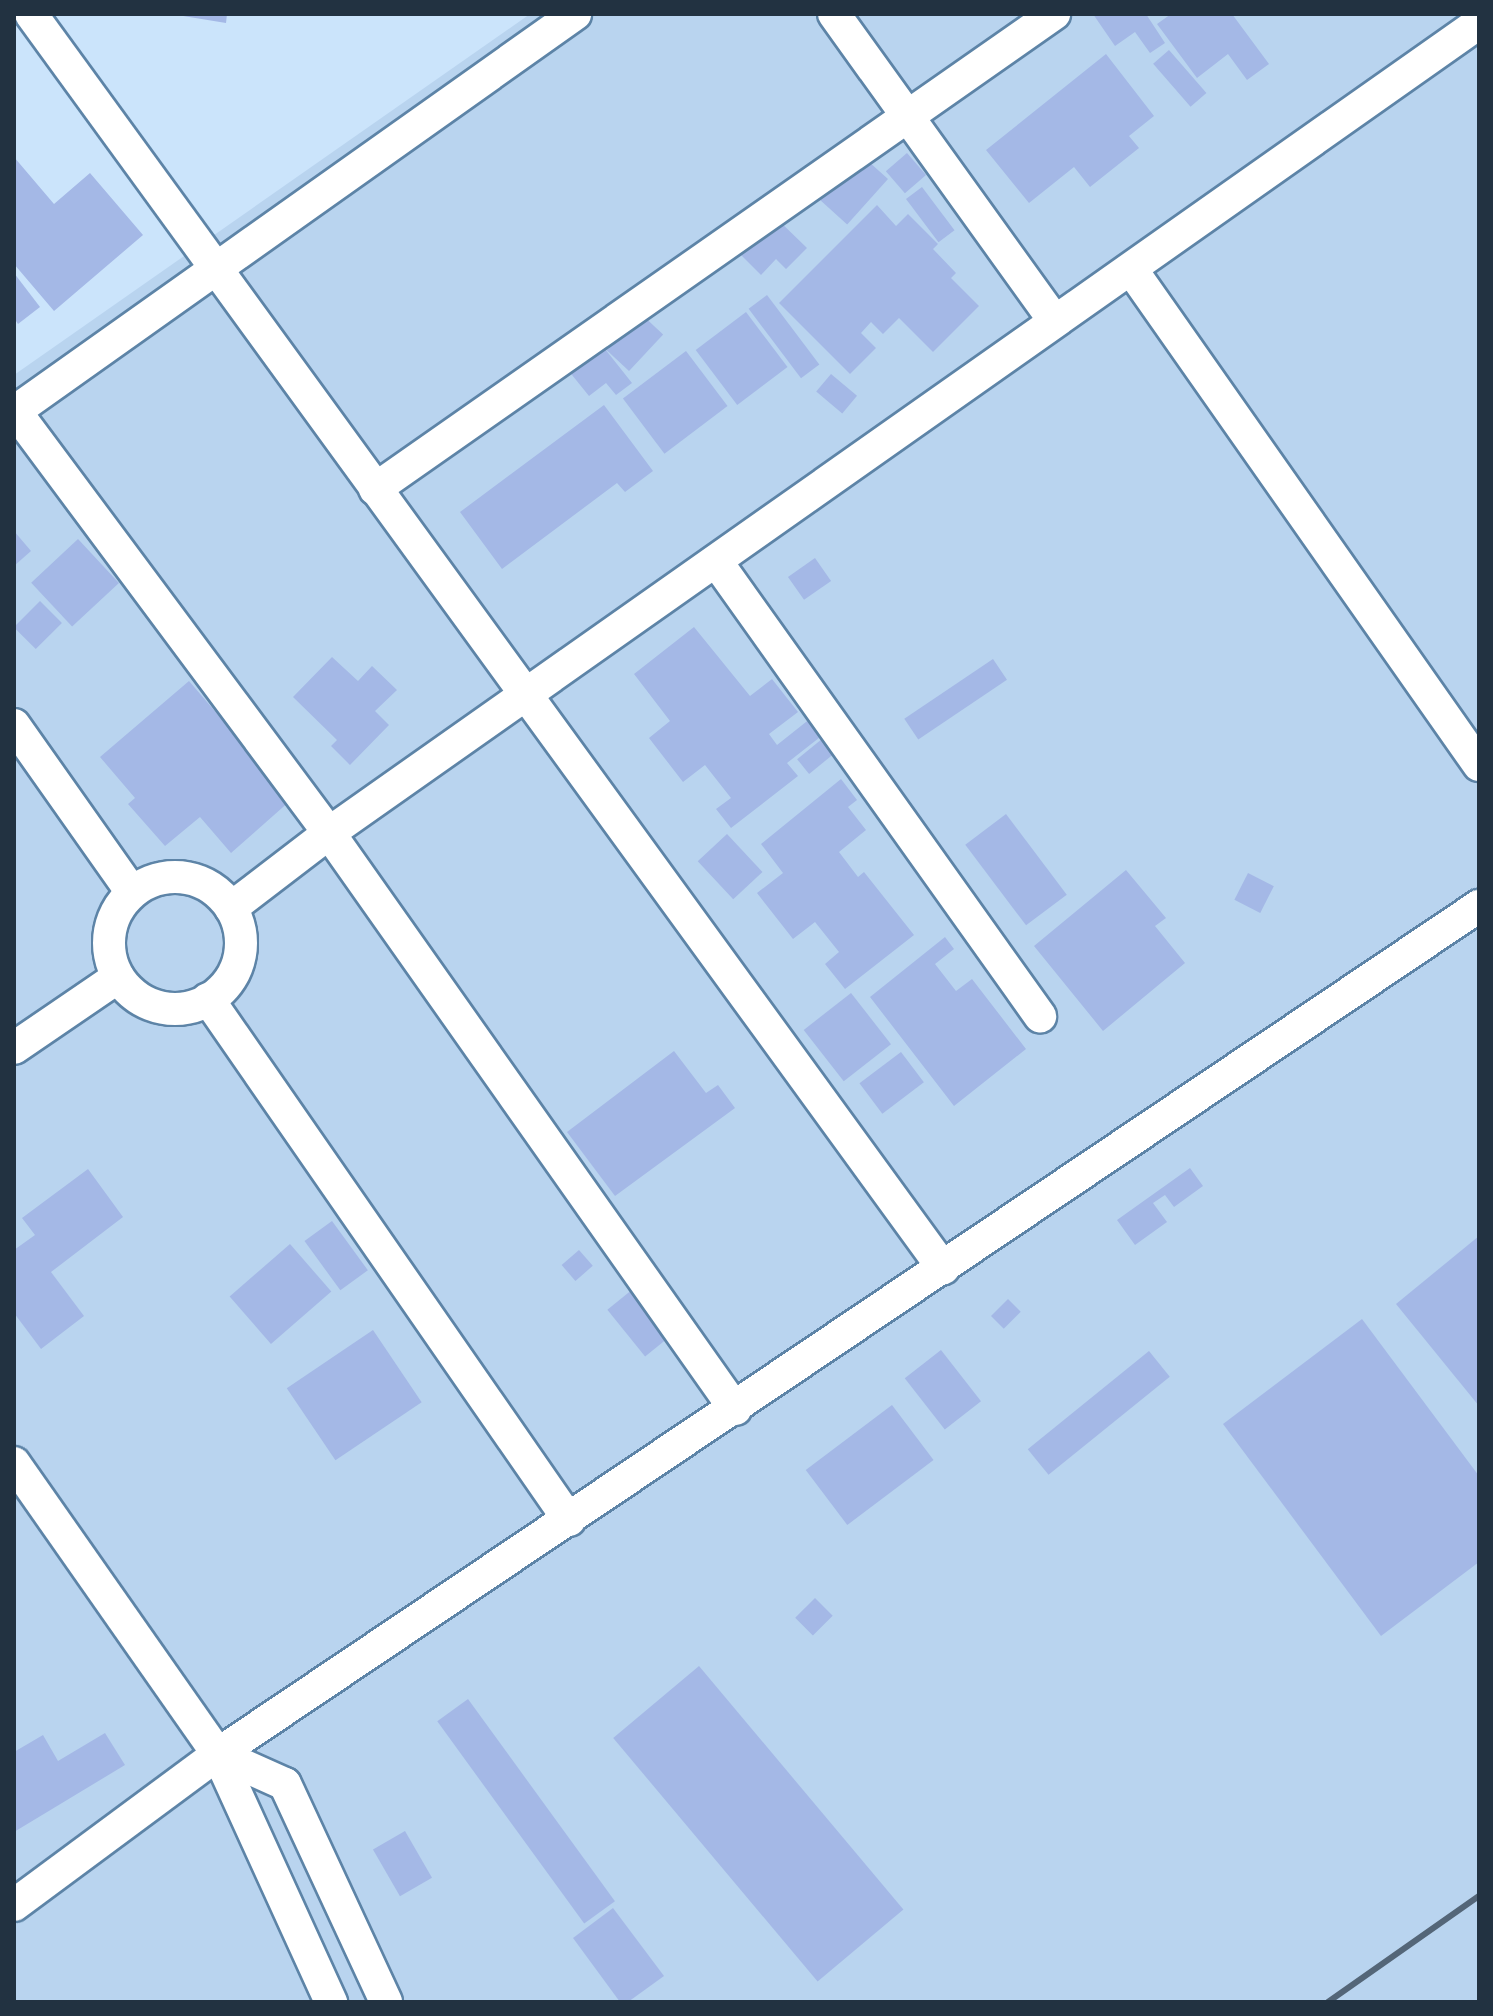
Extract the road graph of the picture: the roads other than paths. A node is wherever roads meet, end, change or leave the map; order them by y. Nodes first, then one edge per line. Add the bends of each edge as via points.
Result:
1 (31, 14) edge
2 (575, 14) edge
3 (834, 14) edge
4 (1054, 14) edge
5 (1479, 23) edge
6 (907, 116) junction
7 (216, 269) junction
8 (1131, 269) junction
9 (1054, 320) junction
10 (15, 412) edge
11 (375, 489) junction
12 (716, 561) junction
13 (525, 695) junction
14 (14, 725) edge
15 (1479, 765) edge
16 (329, 833) junction
17 (132, 892) junction
18 (1479, 906) edge
19 (231, 908) junction
20 (118, 977) junction
21 (208, 999) junction
22 (1040, 1016) dead end
23 (14, 1048) edge
24 (943, 1268) junction
25 (735, 1409) junction
26 (14, 1463) edge
27 (569, 1520) junction
28 (218, 1754) junction
29 (14, 1905) edge
30 (331, 2002) edge
31 (386, 2002) edge

1 - 7 street
2 - 7 street
3 - 6 street
4 - 6 street
5 - 8 street
6 - 9 street
6 - 11 street
7 - 10 street
7 - 11 street
8 - 9 street
8 - 15 street
9 - 12 street
10 - 16 street
11 - 13 street
12 - 13 street
12 - 22 street
13 - 16 street
13 - 24 street
14 - 17 street
16 - 19 street
16 - 25 street
17 - 19 street via 167,877 186,877 220,893
17 - 20 street via 120,906 109,941
18 - 24 street
19 - 21 street via 239,925 238,962 230,979
20 - 21 street via 131,992 164,1008
20 - 23 street
21 - 27 street
24 - 25 street
25 - 27 street
26 - 28 street
27 - 28 street
28 - 29 street
28 - 30 street
28 - 31 street via 285,1784

